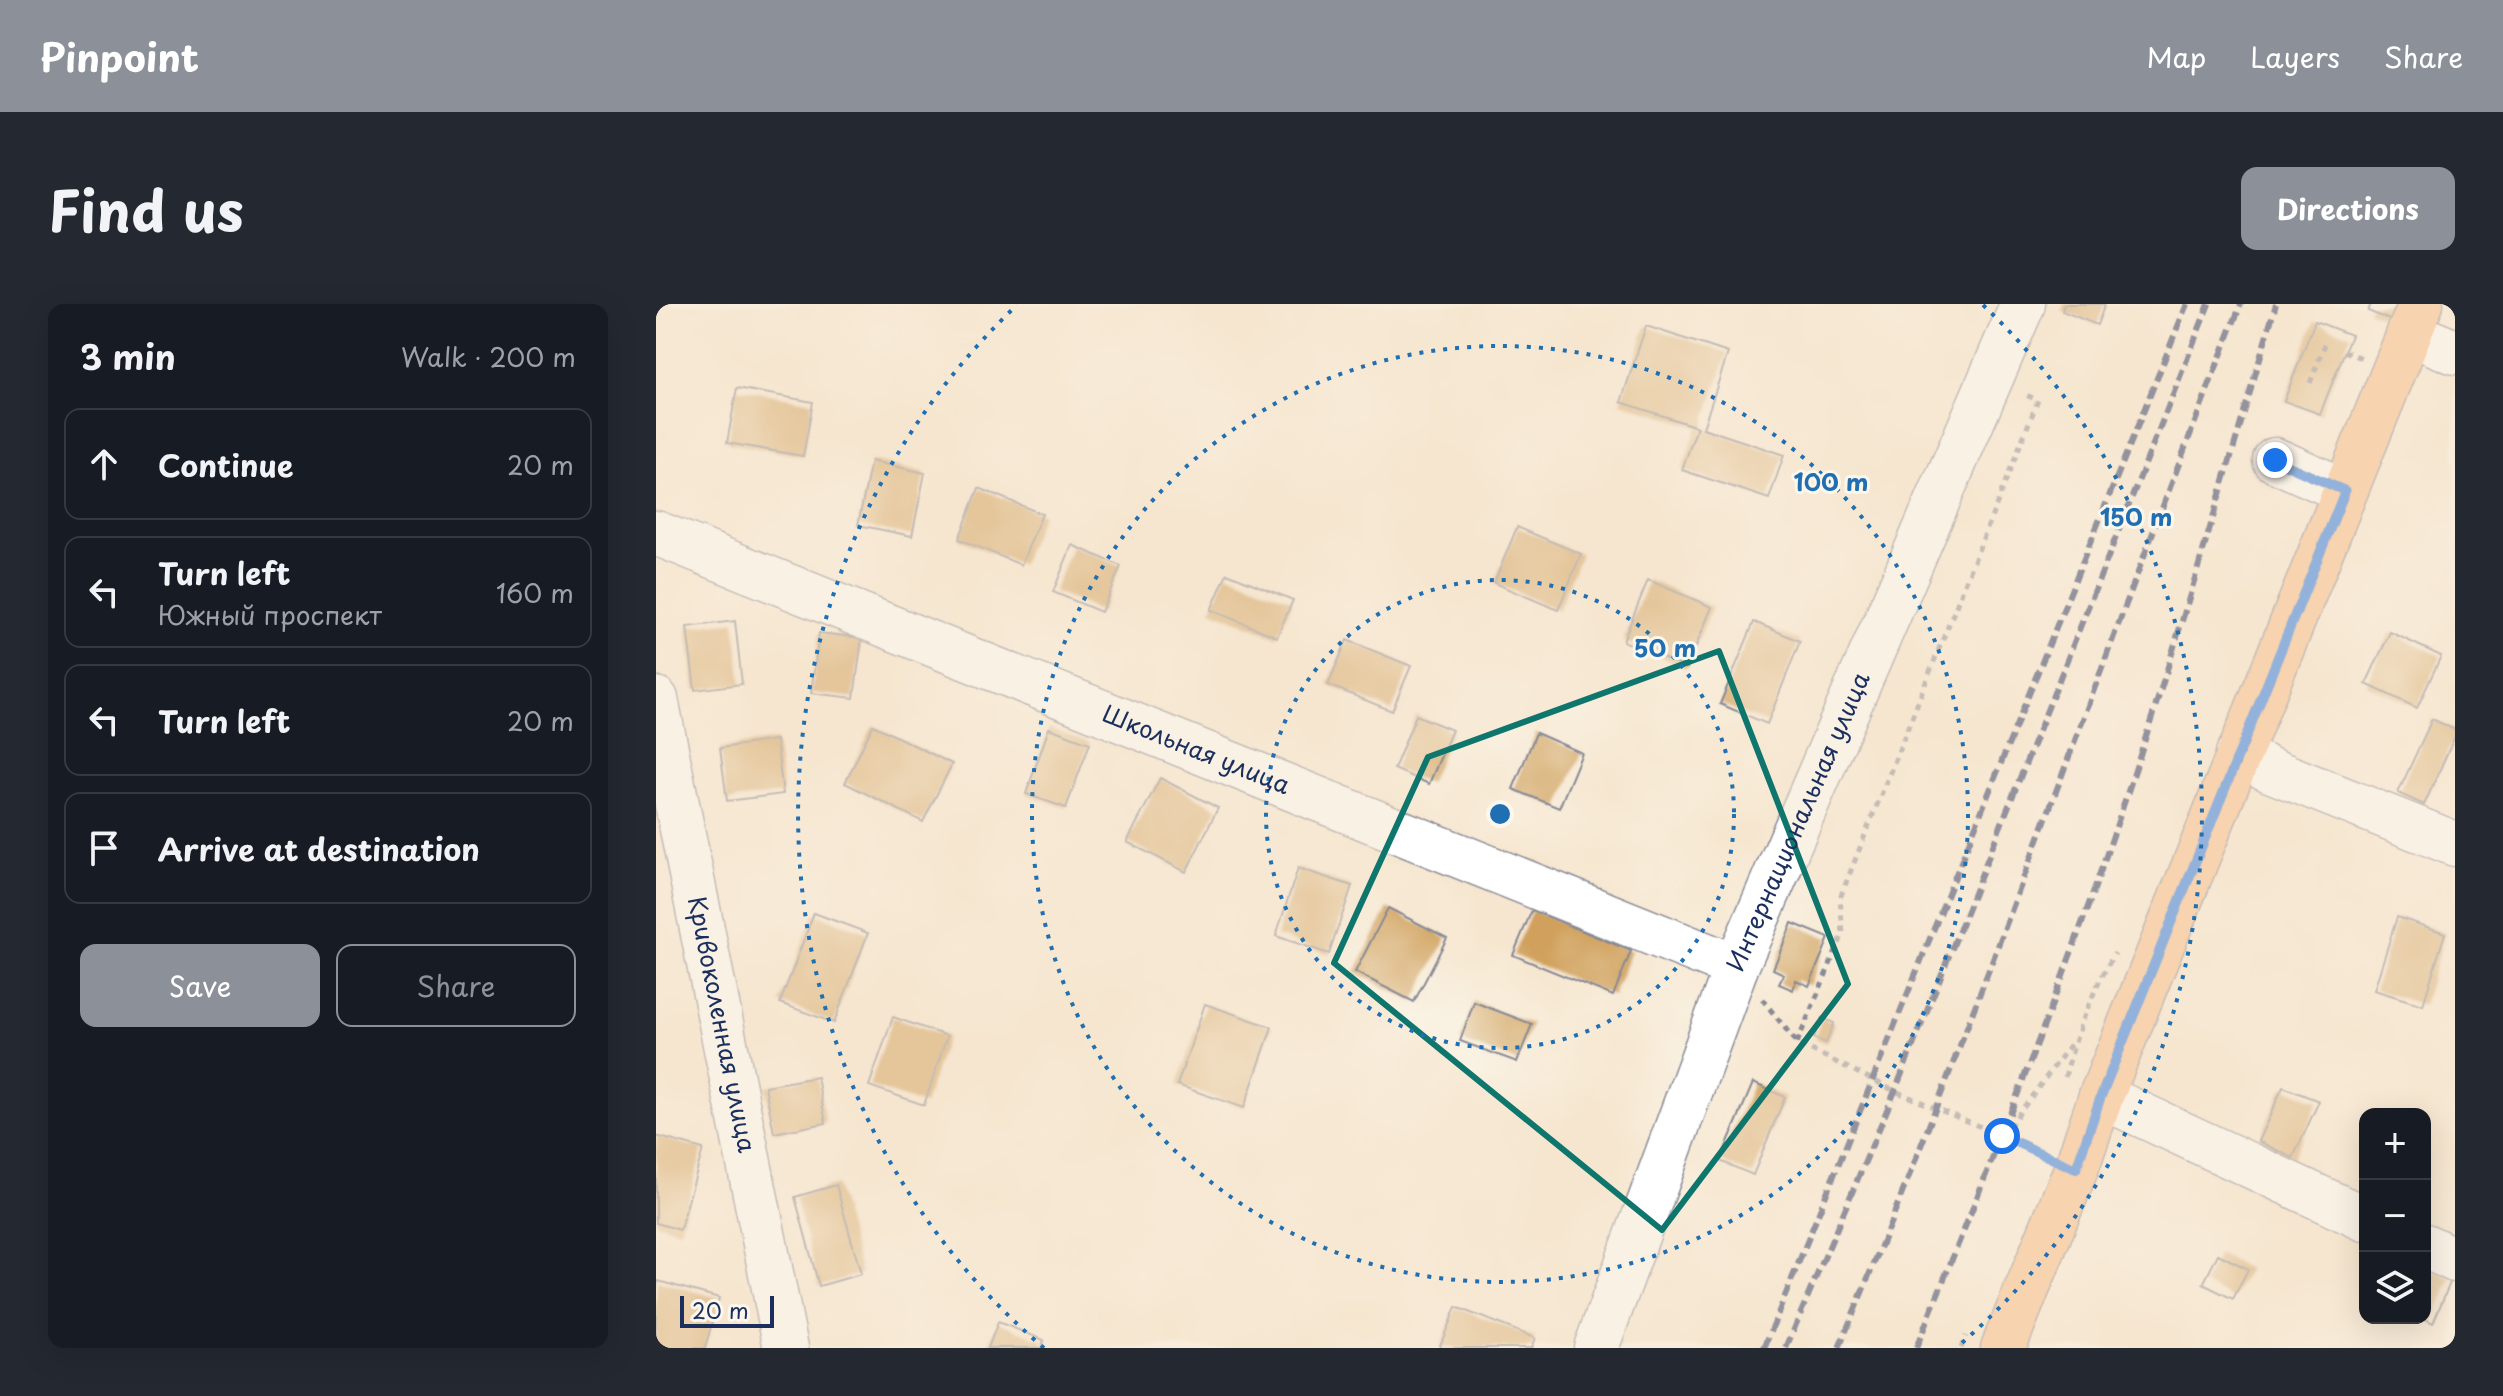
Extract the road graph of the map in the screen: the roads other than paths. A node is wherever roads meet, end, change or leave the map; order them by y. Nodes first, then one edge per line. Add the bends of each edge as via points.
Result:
1 (2023, 304) edge
2 (2415, 318) edge
3 (2455, 352) edge
4 (2275, 460) dead end
5 (2345, 491) junction
6 (656, 533) edge
7 (656, 699) edge
8 (2238, 754) junction
9 (2455, 844) edge
10 (1736, 967) junction
11 (2101, 1096) junction
12 (2359, 1216) edge
13 (2431, 1249) edge
14 (2455, 1260) edge
15 (786, 1348) edge
16 (1596, 1348) edge
17 (2003, 1348) edge

1 - 10 street, Интернациональная улица
2 - 3 street
2 - 5 main road
4 - 5 street
5 - 8 main road
6 - 10 street, Школьная улица
7 - 15 street, Кривоколенная улица
8 - 9 street
8 - 11 main road
10 - 16 street, Интернациональная улица
11 - 12 street
11 - 17 main road
13 - 14 street

